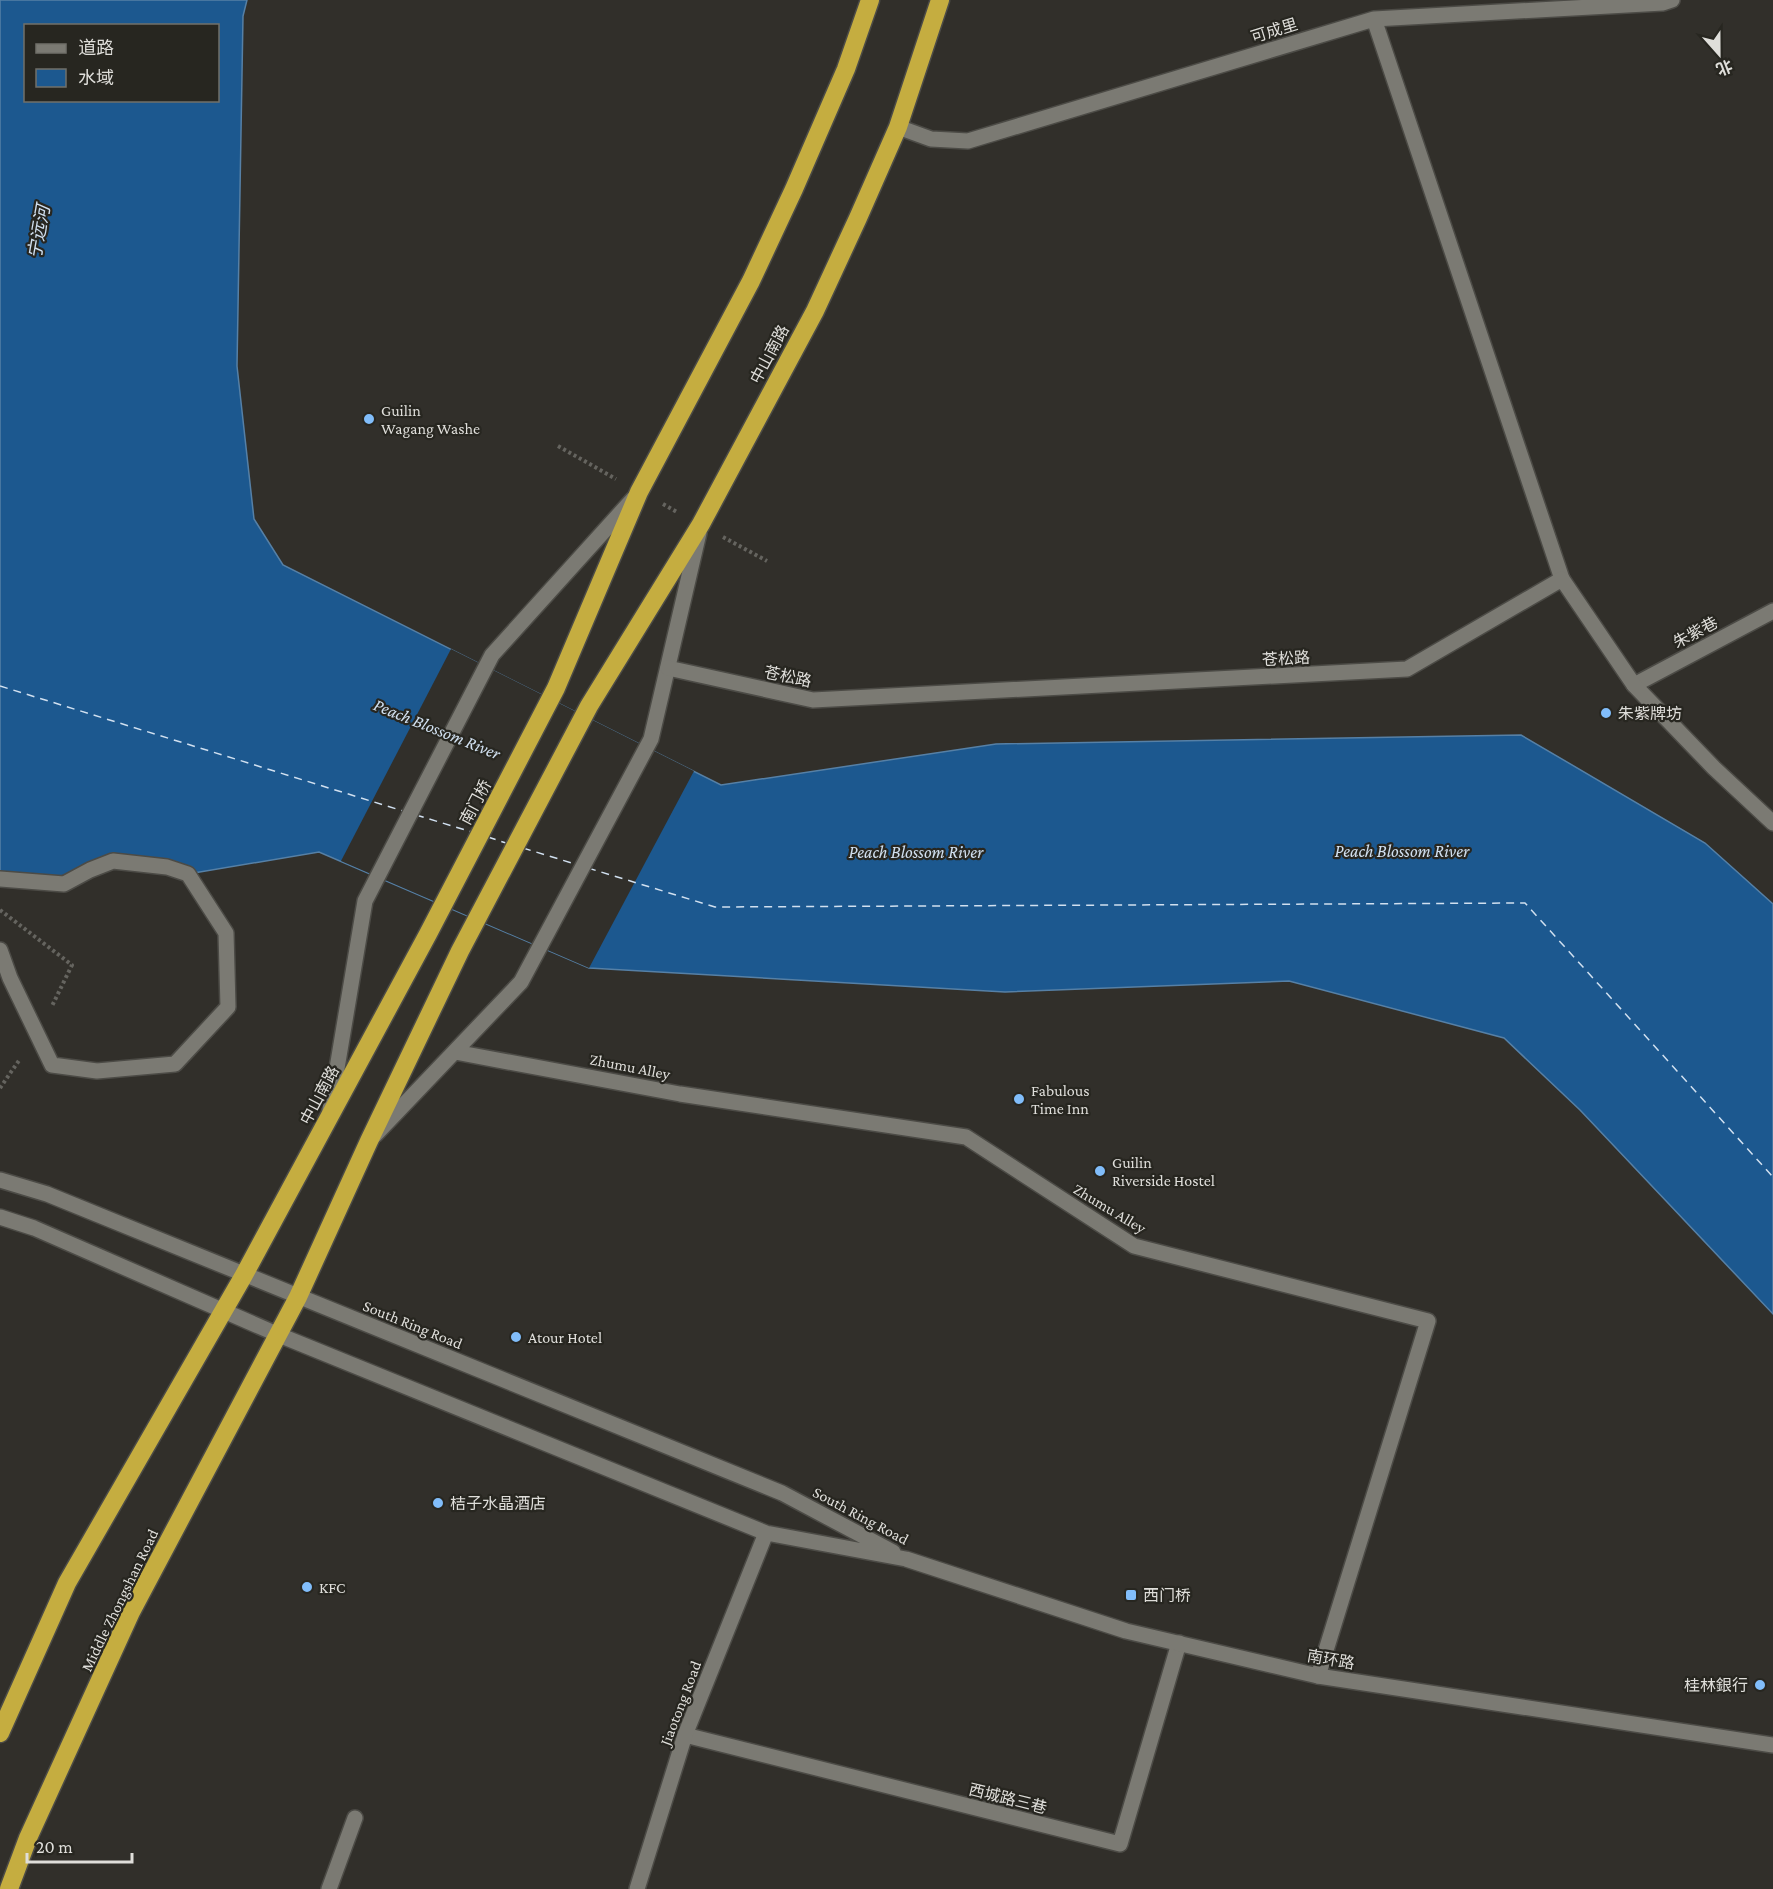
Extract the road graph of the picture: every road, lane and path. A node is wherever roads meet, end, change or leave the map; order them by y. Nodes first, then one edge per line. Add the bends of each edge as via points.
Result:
1 (870, 0) edge
2 (940, 0) edge
3 (1672, 0) edge
4 (1374, 19) junction
5 (898, 127) junction
6 (639, 492) junction
7 (701, 524) junction
8 (1562, 579) junction
9 (1773, 611) edge
10 (668, 668) junction
11 (1634, 685) junction
12 (1773, 823) edge
13 (0, 879) edge
14 (428, 934) joint
15 (0, 950) edge
16 (455, 1052) junction
17 (328, 1120) junction
18 (369, 1141) junction
19 (0, 1180) edge
20 (0, 1217) edge
21 (244, 1275) junction
22 (298, 1297) junction
23 (224, 1311) junction
24 (279, 1335) junction
25 (766, 1533) junction
26 (906, 1559) junction
27 (1179, 1643) junction
28 (1318, 1676) junction
29 (0, 1733) edge
30 (685, 1735) junction
31 (1769, 1746) edge
32 (355, 1818) dead end
33 (9, 1889) edge
34 (329, 1889) edge
35 (637, 1889) edge

1 - 6 highway via 846,69 751,281
2 - 5 highway, 中山南路
3 - 4 main road, 可成里
4 - 5 main road, 可成里 via 968,141 931,140
4 - 8 main road
5 - 7 highway, 中山南路 via 815,311
6 - 14 highway, 南门桥 via 556,688
6 - 17 main road via 492,655 365,901
7 - 10 main road
7 - 18 highway, 中山南路 via 589,706 460,951
8 - 10 main road, 苍松路 via 1407,669 813,700
8 - 11 main road
9 - 11 main road, 朱紫巷
10 - 16 main road via 651,739 521,982
11 - 12 main road
13 - 15 main road via 64,884 113,861 167,867 188,874 226,933 228,1007 175,1064 97,1071 52,1065
14 - 17 highway, 中山南路
16 - 18 main road
16 - 28 main road, Zhumu Alley via 680,1094 966,1137 1134,1246 1428,1321
17 - 21 highway, 中山南路
18 - 22 highway
19 - 21 main road, South Ring Road via 47,1194
20 - 23 main road, South Ring Road via 34,1228
21 - 22 main road, South Ring Road
21 - 23 highway, 中山南路
22 - 24 highway, Middle Zhongshan Road
22 - 26 main road, South Ring Road via 782,1493
23 - 24 main road, South Ring Road
23 - 29 highway via 67,1583
24 - 25 main road, South Ring Road
24 - 33 highway, Middle Zhongshan Road via 132,1612 28,1838
25 - 26 main road, South Ring Road
25 - 30 main road, Jiaotong Road
26 - 27 main road, 南环路 via 1126,1631
27 - 28 main road, 南环路
27 - 30 main road, 西城路三巷 via 1120,1844
28 - 31 main road, 南环路
30 - 35 main road, Jiaotong Road
32 - 34 main road

